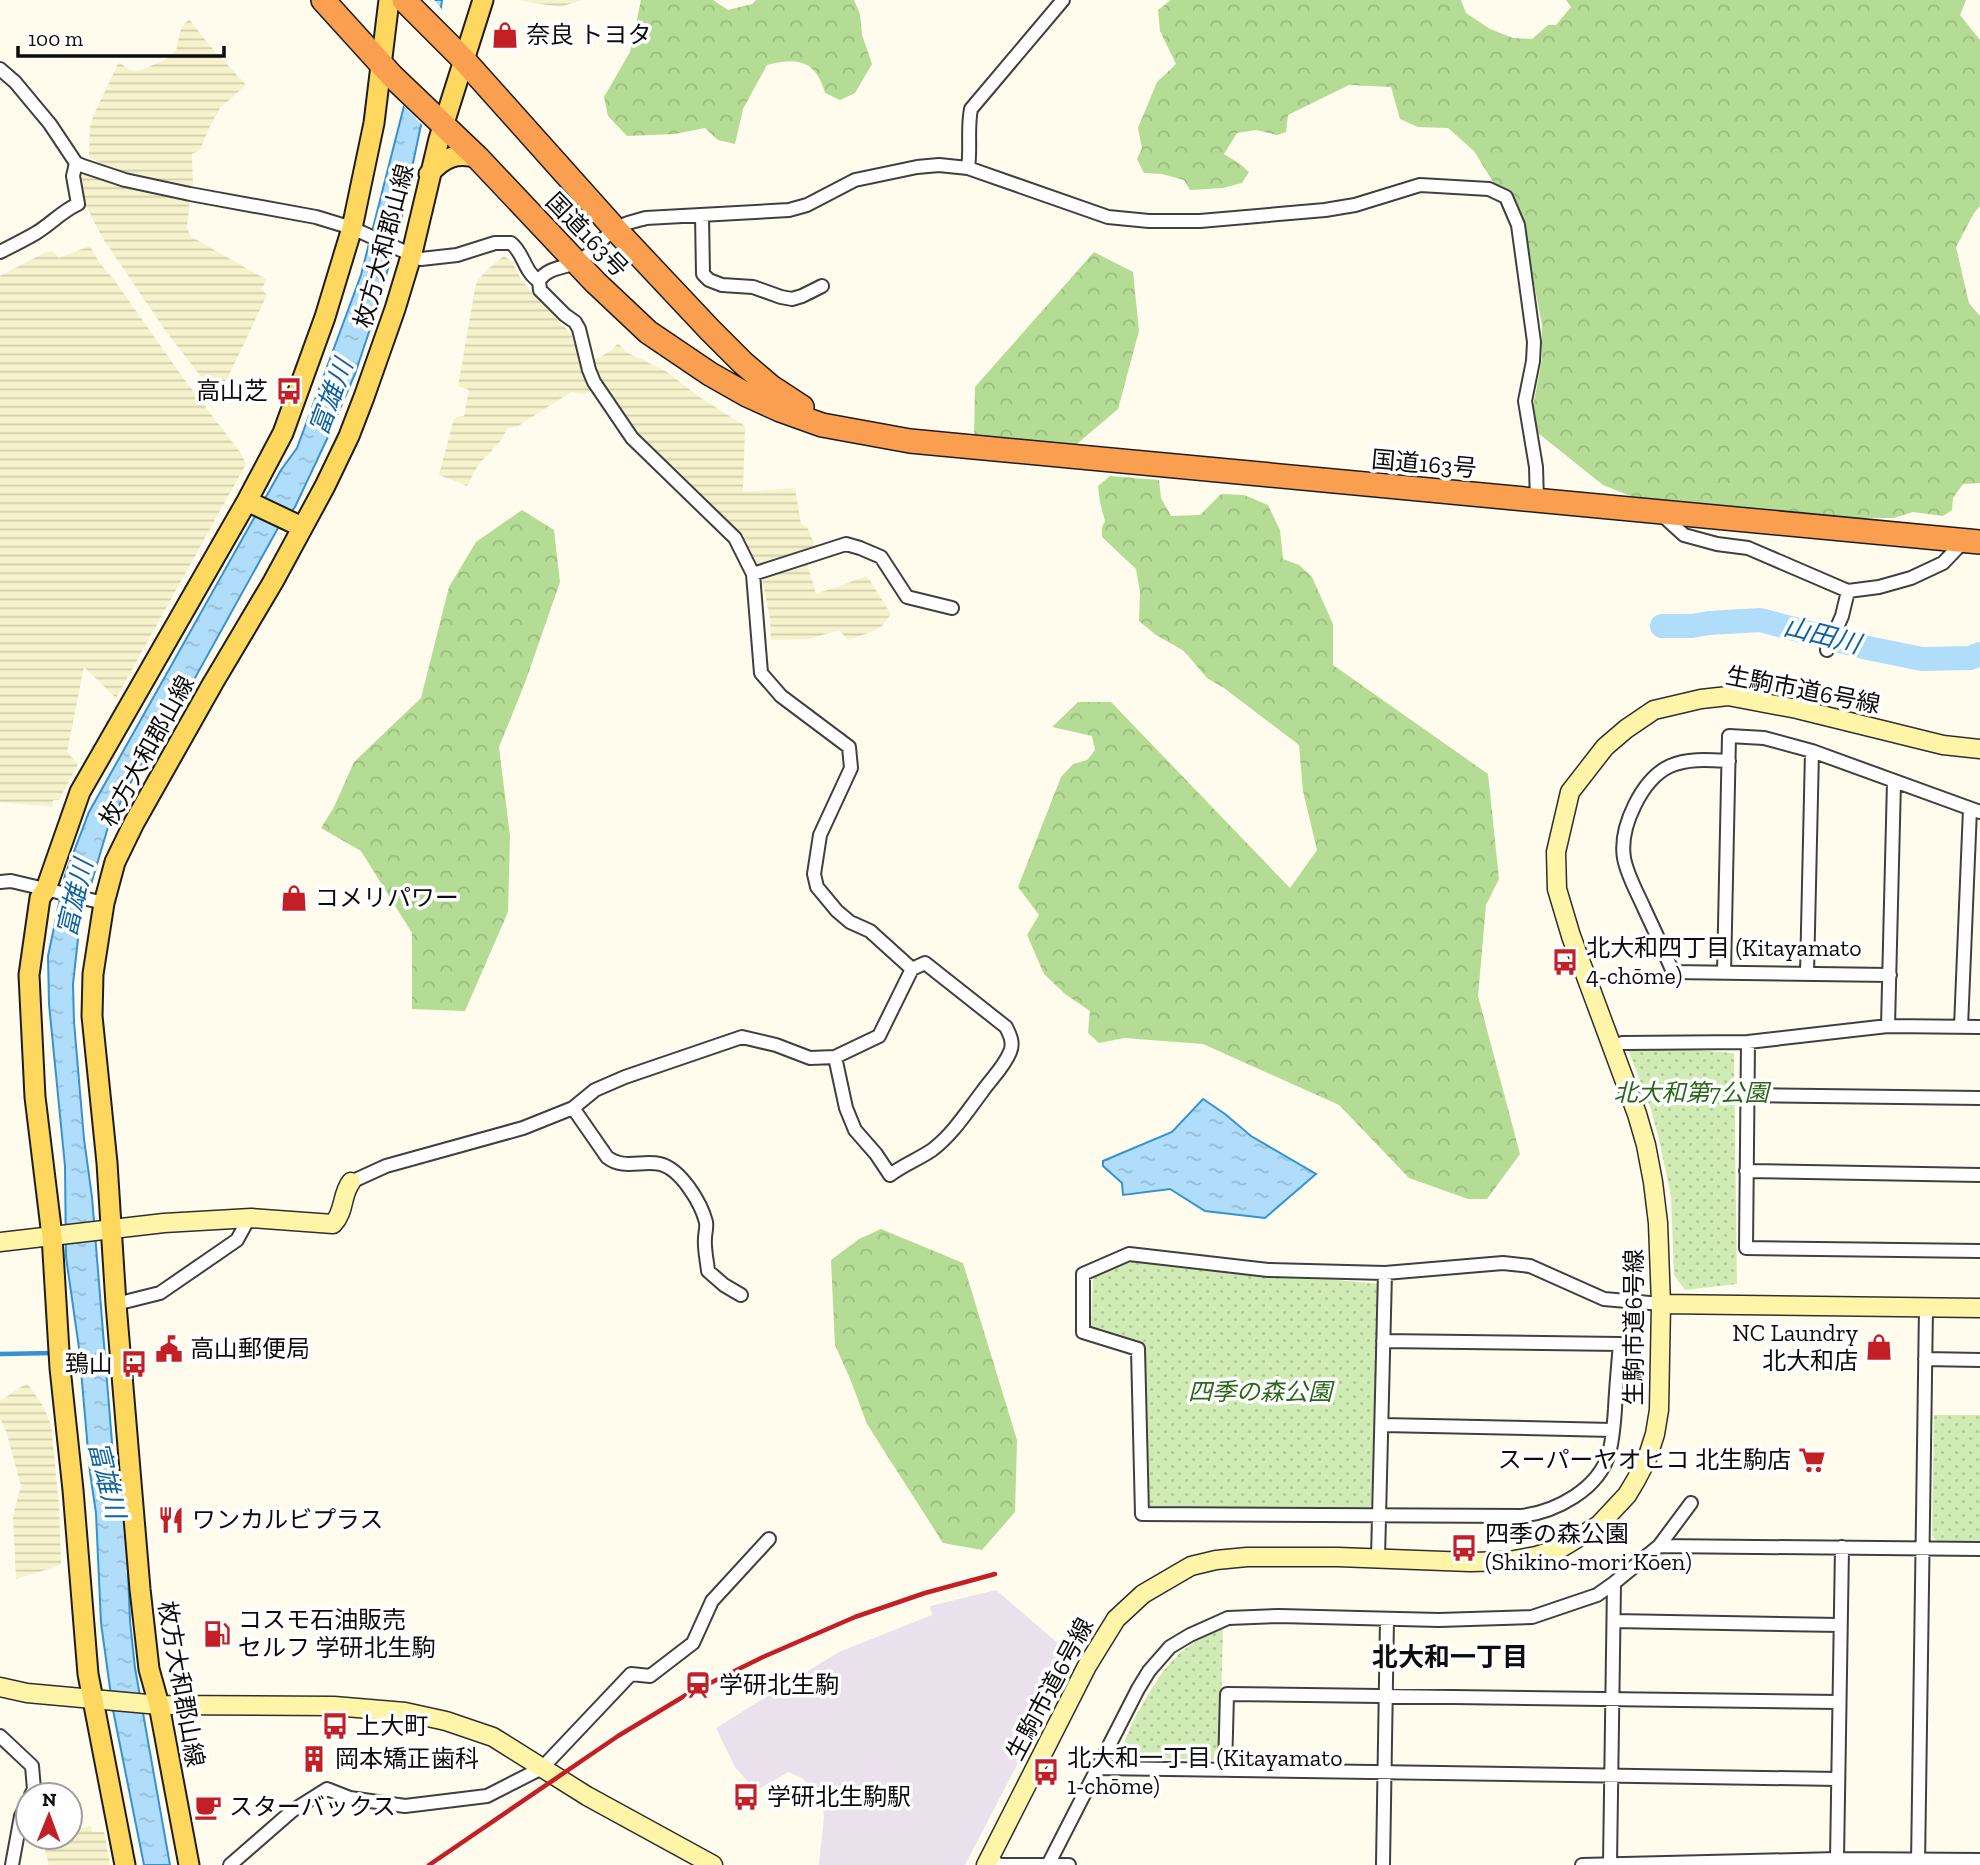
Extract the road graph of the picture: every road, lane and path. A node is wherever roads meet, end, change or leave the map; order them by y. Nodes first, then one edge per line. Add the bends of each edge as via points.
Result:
1 (323, 0) edge
2 (483, 0) edge
3 (1063, 0) edge
4 (399, 1) edge
5 (463, 59) junction
6 (0, 69) edge
7 (387, 70) junction
8 (437, 118) junction
9 (478, 158) junction
10 (76, 163) junction
11 (968, 168) junction
12 (429, 174) junction
13 (702, 215) junction
14 (615, 229) junction
15 (358, 231) junction
16 (0, 252) edge
17 (412, 253) junction
18 (576, 263) junction
19 (539, 281) junction
20 (822, 286) dead end
21 (863, 433) junction
22 (247, 501) junction
23 (1537, 501) junction
24 (1660, 513) junction
25 (302, 527) junction
26 (1972, 542) edge
27 (754, 574) junction
28 (1849, 591) junction
29 (952, 608) dead end
30 (1827, 650) dead end
31 (1980, 749) edge
32 (1812, 751) junction
33 (1729, 761) junction
34 (1894, 781) junction
35 (1975, 811) edge
36 (0, 882) edge
37 (46, 889) junction
38 (104, 903) junction
39 (912, 970) junction
40 (1724, 973) junction
41 (1807, 974) junction
42 (1890, 975) junction
43 (1888, 1026) junction
44 (1961, 1027) junction
45 (1980, 1027) edge
46 (1748, 1042) junction
47 (1612, 1047) junction
48 (835, 1057) junction
49 (1748, 1095) junction
50 (1980, 1098) edge
51 (572, 1108) junction
52 (1746, 1171) junction
53 (1980, 1175) edge
54 (351, 1182) joint
55 (249, 1218) junction
56 (112, 1229) junction
57 (52, 1236) junction
58 (0, 1242) edge
59 (1980, 1251) edge
60 (1385, 1273) junction
61 (741, 1295) dead end
62 (116, 1304) junction
63 (1661, 1304) junction
64 (1926, 1307) junction
65 (1980, 1308) edge
66 (1383, 1341) junction
67 (1925, 1359) junction
68 (1980, 1360) edge
69 (1382, 1425) junction
70 (1613, 1430) junction
71 (1691, 1503) dead end
72 (1380, 1516) junction
73 (769, 1539) dead end
74 (1659, 1546) junction
75 (1842, 1547) junction
76 (1922, 1548) junction
77 (1980, 1549) edge
78 (1378, 1558) junction
79 (1614, 1583) junction
80 (1387, 1619) junction
81 (1614, 1621) junction
82 (1840, 1625) junction
83 (0, 1687) edge
84 (1386, 1696) junction
85 (93, 1699) junction
86 (1612, 1699) junction
87 (1839, 1702) junction
88 (159, 1705) junction
89 (0, 1736) edge
90 (542, 1768) junction
91 (1098, 1768) junction
92 (1225, 1770) junction
93 (1384, 1773) junction
94 (1611, 1776) junction
95 (1838, 1779) junction
96 (34, 1781) edge
97 (1837, 1859) junction
98 (1980, 1860) edge
99 (987, 1862) edge
100 (1918, 1863) edge
101 (1609, 1864) edge
102 (125, 1865) edge
103 (190, 1865) edge
104 (230, 1865) edge
105 (713, 1865) edge
106 (1048, 1865) edge
107 (1069, 1865) edge
108 (1383, 1865) edge
109 (1582, 1865) edge

1 - 7 highway, 国道163号
2 - 5 main road, 枚方大和郡山線
3 - 11 street via 971,109
4 - 5 highway, 国道163号
4 - 7 main road, 枚方大和郡山線
5 - 8 main road, 枚方大和郡山線
5 - 14 highway, 国道163号
6 - 10 street via 36,107
7 - 8 highway, 国道163号
7 - 15 main road, 枚方大和郡山線
8 - 9 highway, 国道163号
8 - 12 main road, 枚方大和郡山線
9 - 12 main road via 451,156
9 - 18 highway, 国道163号
10 - 15 street via 125,180 316,217
10 - 16 street via 72,176 78,204
11 - 13 street via 939,164 869,176 789,210
11 - 23 street via 1108,217 1149,220 1325,210 1420,185 1489,189 1506,197 1518,225 1534,341 1525,401
12 - 17 main road, 枚方大和郡山線
13 - 14 street via 646,218
13 - 20 street via 704,274 709,280 792,299
14 - 18 street
14 - 21 highway, 国道163号 via 770,386 810,411
15 - 17 street
15 - 22 main road, 枚方大和郡山線 via 282,433
17 - 19 street via 427,259 511,243
17 - 25 main road, 枚方大和郡山線 via 360,407
18 - 19 street via 548,272
18 - 21 highway, 国道163号 via 648,332 710,374 803,419
19 - 27 street via 540,290 575,322 594,382 632,438 735,538
21 - 23 highway, 国道163号 via 994,450
22 - 25 main road
22 - 37 main road, 枚方大和郡山線 via 79,792
23 - 24 highway, 国道163号
24 - 26 highway, 国道163号
24 - 28 street via 1684,535 1748,548
25 - 38 main road, 枚方大和郡山線 via 150,792 114,862
26 - 28 street via 1911,578
27 - 29 street via 846,544 881,557 907,597
27 - 39 street via 761,673 781,696 849,747 851,768 820,835 814,874 817,887 837,911 870,932
28 - 30 street
31 - 47 street, 生駒市道6号線 via 1943,745 1728,696 1654,710 1626,729 1605,747 1570,792 1556,852 1557,889
32 - 33 street via 1764,738 1729,736
32 - 34 street
32 - 41 street
33 - 40 street
33 - 40 street via 1698,760 1670,766 1645,785 1629,818 1623,856 1673,972
34 - 35 street
34 - 42 street
35 - 44 street
36 - 37 street
37 - 38 street
37 - 57 main road, 枚方大和郡山線 via 40,898 29,975 35,1097
38 - 56 main road, 枚方大和郡山線 via 92,1016
39 - 48 street via 879,1036
39 - 48 street via 925,962 1006,1027 1012,1040 1000,1070 954,1129 930,1151 890,1175 855,1130
40 - 41 street
41 - 42 street
42 - 43 street
43 - 44 street
43 - 46 street
44 - 45 street
46 - 47 street via 1622,1043
46 - 49 street
47 - 63 street, 生駒市道6号線 via 1651,1169
48 - 51 street via 810,1058 742,1037 625,1077
49 - 50 street
49 - 52 street
51 - 54 street via 523,1128 386,1166
51 - 61 street via 612,1161 661,1164 688,1185 707,1226 708,1271
52 - 53 street
52 - 59 street via 1746,1248
54 - 55 street via 340,1218 333,1224
55 - 56 street
55 - 62 street via 237,1240 160,1293
56 - 57 street
56 - 62 main road, 枚方大和郡山線
57 - 58 street
57 - 85 main road, 枚方大和郡山線 via 60,1368
60 - 63 street via 1503,1263 1530,1266 1604,1299
60 - 66 street
60 - 72 street via 1268,1270 1129,1254 1083,1274 1083,1332 1138,1349 1142,1514
62 - 88 main road, 枚方大和郡山線 via 140,1589 149,1669
63 - 64 street
63 - 78 street, 生駒市道6号線 via 1655,1434 1628,1495 1600,1525 1561,1548 1509,1562
64 - 65 street
64 - 67 street
66 - 69 street
66 - 70 street via 1620,1344
67 - 68 street
67 - 76 street
69 - 70 street
69 - 72 street
70 - 72 street via 1609,1454 1593,1480 1573,1498 1549,1510 1521,1516
71 - 74 street
72 - 78 street
73 - 90 street via 712,1601 694,1643 650,1676 631,1674
74 - 75 street
74 - 79 street
75 - 76 street
75 - 82 street
76 - 77 street
76 - 100 street
78 - 99 street, 生駒市道6号線 via 1216,1560 1191,1566 1143,1594 1116,1619 1087,1666
79 - 80 street via 1597,1595 1532,1617
79 - 81 street
80 - 84 street
80 - 91 street via 1244,1616 1190,1635 1170,1647 1149,1671
81 - 82 street
81 - 86 street
82 - 87 street
83 - 85 street
84 - 86 street
84 - 92 street via 1227,1694
84 - 93 street
85 - 88 street
85 - 102 main road, 枚方大和郡山線
86 - 87 street
86 - 94 street
87 - 95 street
88 - 90 street via 334,1706 405,1712 493,1737
88 - 103 main road, 枚方大和郡山線
89 - 96 street via 32,1766
90 - 104 street via 486,1796 405,1806 350,1798 327,1789 292,1811
90 - 105 street
91 - 92 street
91 - 106 street
92 - 93 street
93 - 94 street
93 - 108 street
94 - 95 street
94 - 101 street
95 - 97 street
97 - 100 street
97 - 101 street
98 - 100 street
99 - 106 street
101 - 109 street
106 - 107 street

